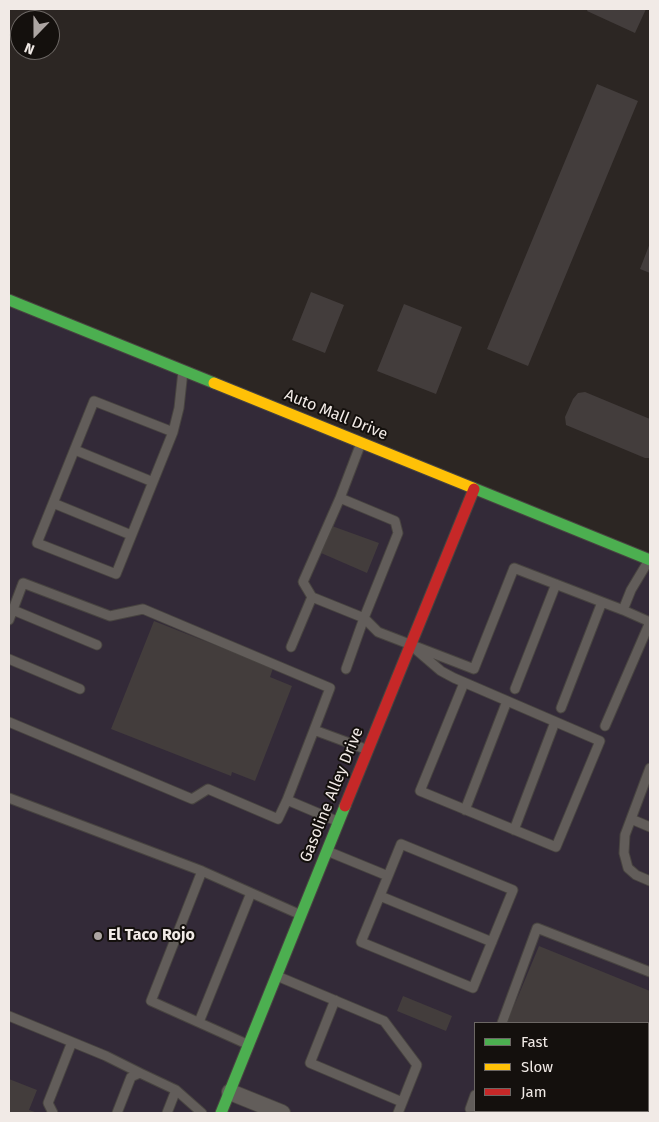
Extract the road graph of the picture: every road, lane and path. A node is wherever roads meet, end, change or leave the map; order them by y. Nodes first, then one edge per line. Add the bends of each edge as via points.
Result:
1 (9, 300) edge
2 (183, 371) junction
3 (173, 432) junction
4 (361, 443) junction
5 (75, 450) junction
6 (153, 482) junction
7 (474, 489) junction
8 (340, 498) junction
9 (53, 503) junction
10 (132, 535) junction
11 (650, 560) edge
12 (556, 584) junction
13 (312, 597) junction
14 (602, 602) junction
15 (13, 610) junction
16 (623, 610) junction
17 (364, 618) junction
18 (9, 620) edge
19 (96, 645) dead end
20 (410, 645) junction
21 (291, 647) dead end
22 (9, 659) edge
23 (346, 669) dead end
24 (464, 683) junction
25 (80, 689) dead end
26 (515, 689) dead end
27 (507, 701) junction
28 (561, 708) dead end
29 (9, 722) edge
30 (555, 722) junction
31 (605, 726) dead end
32 (314, 730) junction
33 (368, 750) junction
34 (650, 768) edge
35 (9, 798) edge
36 (287, 800) junction
37 (465, 810) junction
38 (631, 819) junction
39 (339, 822) junction
40 (650, 827) edge
41 (514, 830) junction
42 (327, 851) junction
43 (202, 871) junction
44 (388, 876) junction
45 (650, 881) edge
46 (251, 893) junction
47 (380, 896) junction
48 (302, 915) junction
49 (492, 942) junction
50 (650, 972) edge
51 (277, 976) junction
52 (335, 1000) junction
53 (9, 1016) edge
54 (199, 1022) junction
55 (502, 1022) edge
56 (72, 1042) junction
57 (249, 1045) junction
58 (140, 1073) junction
59 (176, 1090) junction
60 (230, 1092) junction
61 (474, 1098) edge
62 (402, 1102) junction
63 (474, 1110) edge
64 (53, 1113) edge
65 (117, 1113) edge
66 (167, 1113) edge
67 (202, 1113) edge
68 (221, 1113) edge
69 (282, 1113) edge
70 (398, 1113) edge

1 - 2 street, Auto Mall Drive
2 - 3 lane
2 - 4 street, Auto Mall Drive
3 - 5 lane via 94,401
3 - 6 lane
4 - 7 street, Auto Mall Drive
4 - 8 lane
5 - 6 lane
5 - 9 lane
6 - 10 lane
7 - 11 street, Auto Mall Drive
7 - 20 street, Gasoline Alley Drive
8 - 13 lane via 303,582
8 - 17 lane via 395,521 398,532
9 - 10 lane
9 - 10 lane via 37,543 116,574
11 - 16 lane
12 - 14 lane
12 - 20 lane via 514,568 474,669
12 - 26 lane
13 - 17 lane
13 - 21 lane
14 - 16 lane
14 - 28 lane
15 - 18 lane
15 - 19 lane
15 - 32 lane via 24,583 110,616 143,609 330,688
16 - 31 lane via 650,622
17 - 20 lane via 378,632
17 - 23 lane
20 - 24 lane via 441,671
20 - 33 street, Gasoline Alley Drive
22 - 25 lane
24 - 27 lane
24 - 37 lane via 420,791
27 - 30 lane
27 - 37 lane
29 - 36 lane via 192,799 208,789 278,819
30 - 41 lane
30 - 41 lane via 600,741 556,847
32 - 33 lane
32 - 36 lane
33 - 39 street, Gasoline Alley Drive
34 - 38 lane
35 - 43 lane
36 - 39 lane
37 - 41 lane
38 - 40 lane
38 - 45 lane via 625,834 624,853 628,868 636,876
39 - 42 street, Gasoline Alley Drive
42 - 44 lane
42 - 48 street, Gasoline Alley Drive
43 - 46 lane
43 - 54 lane via 151,1001
44 - 47 lane
44 - 49 lane via 401,844 514,890
46 - 48 lane
46 - 54 lane
47 - 49 lane
47 - 49 lane via 361,942 473,988
48 - 51 street, Gasoline Alley Drive
50 - 55 lane via 537,928
51 - 52 lane
51 - 57 street, Gasoline Alley Drive
52 - 62 lane via 384,1021 417,1065
52 - 62 lane via 310,1062
53 - 56 lane
54 - 57 lane
56 - 58 lane
56 - 64 lane via 48,1103
57 - 60 street, Gasoline Alley Drive
58 - 59 lane
58 - 65 lane via 130,1077
59 - 66 lane
59 - 67 lane
60 - 68 street, Gasoline Alley Drive
60 - 69 street
61 - 63 lane via 470,1109
62 - 70 lane

